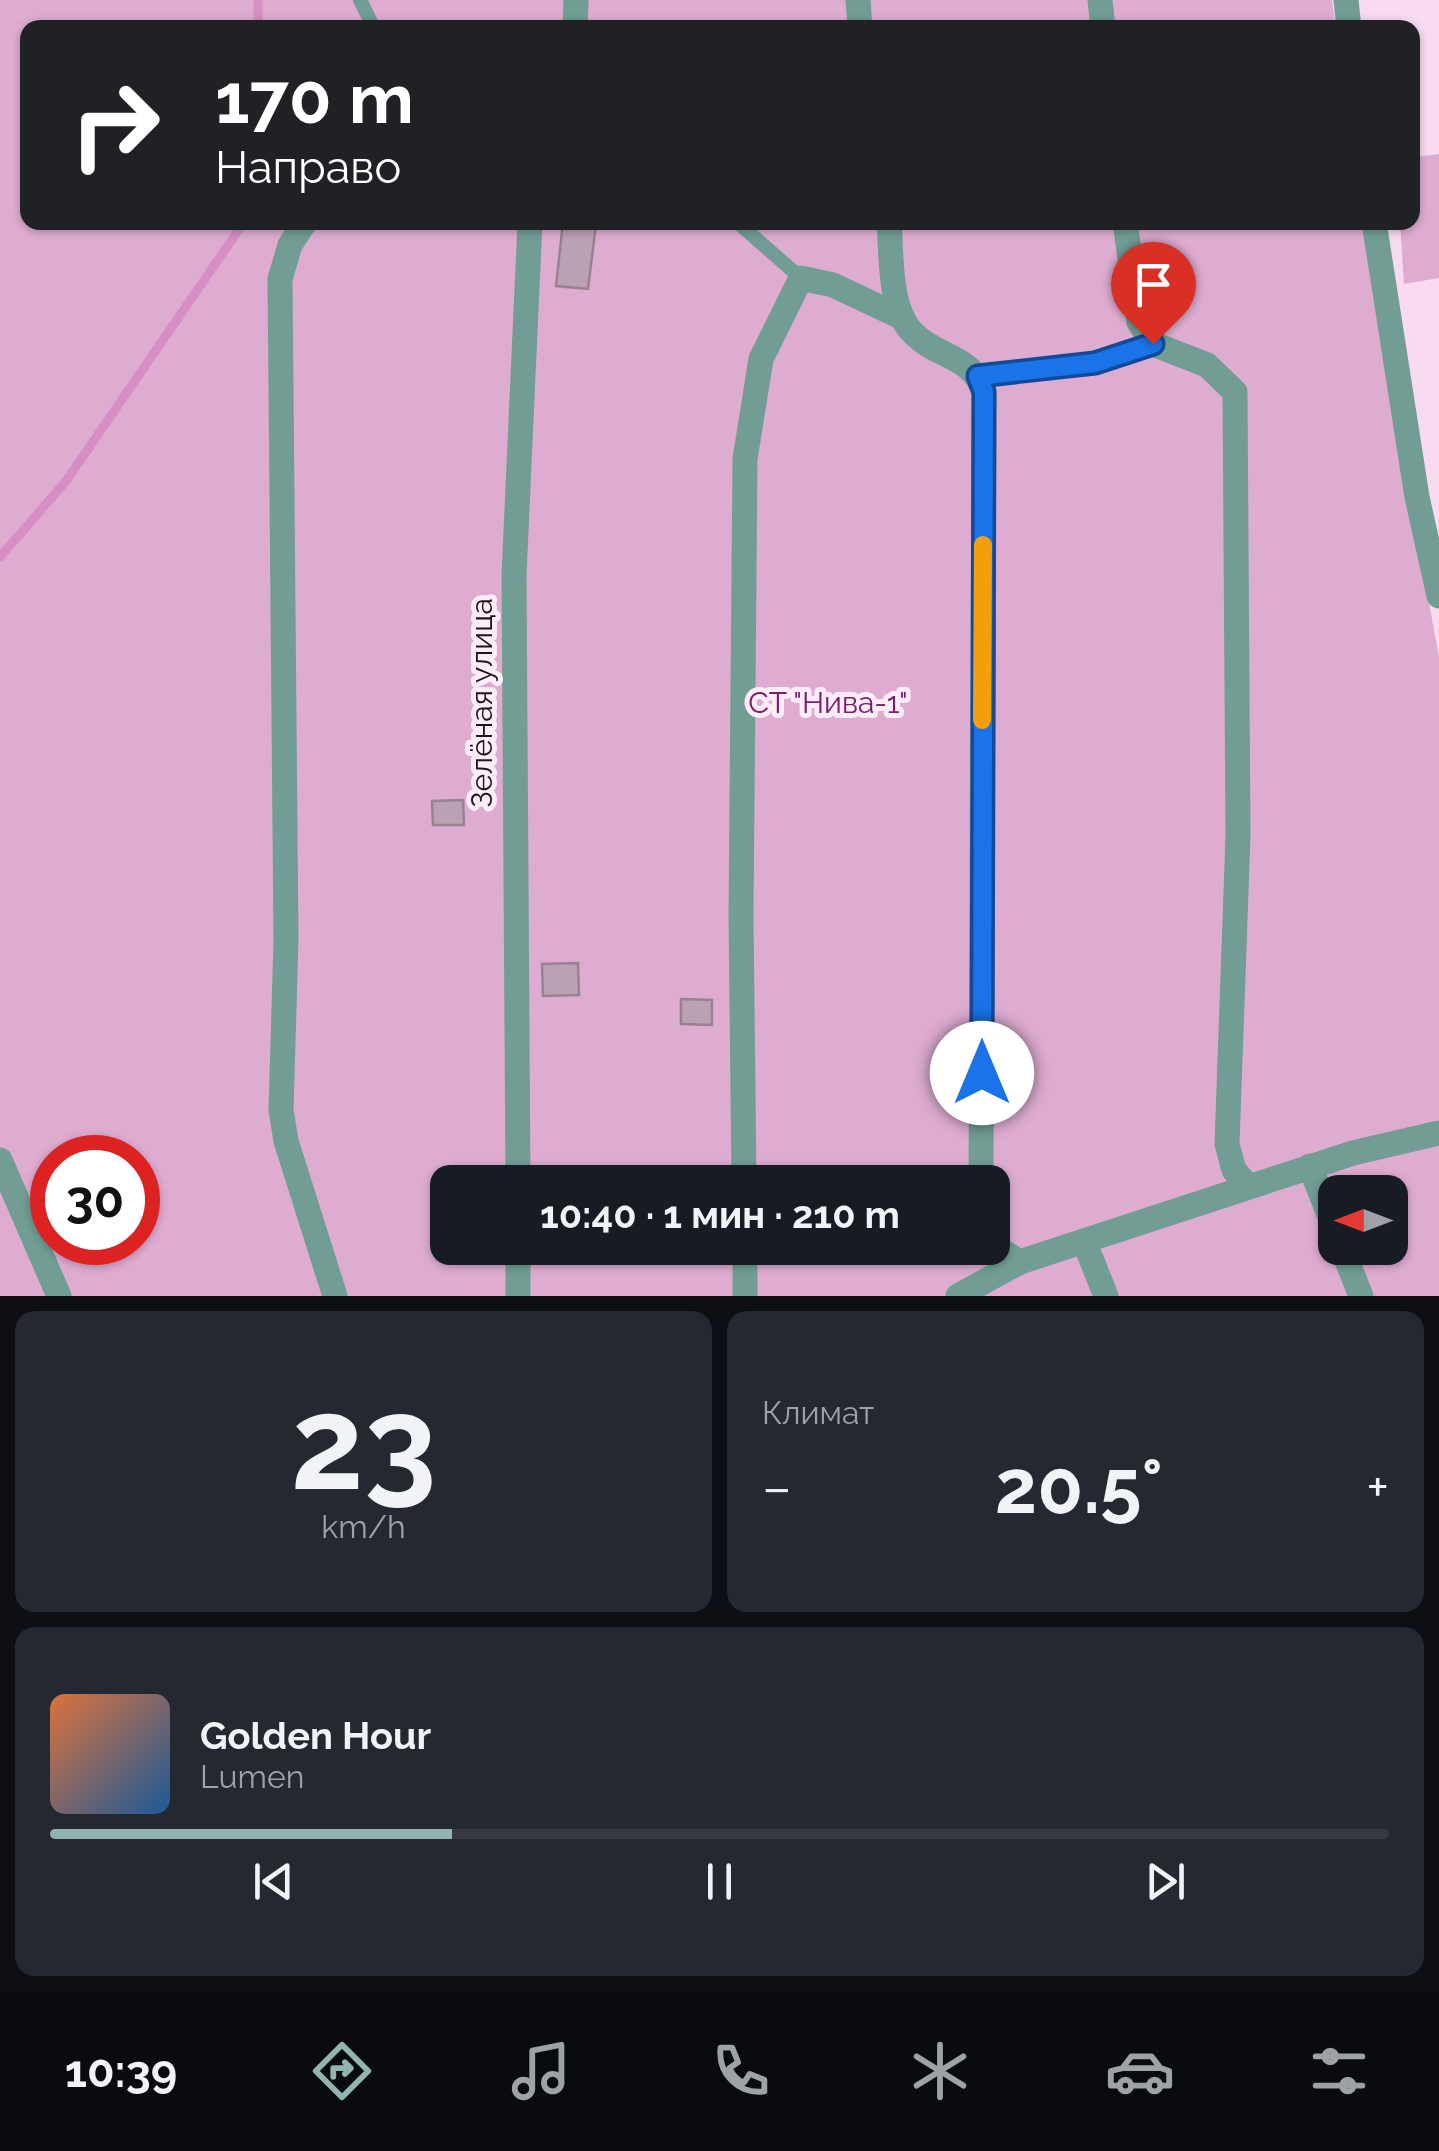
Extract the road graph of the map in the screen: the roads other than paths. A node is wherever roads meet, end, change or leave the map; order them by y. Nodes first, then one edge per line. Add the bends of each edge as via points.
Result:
1 (300, 230) edge
2 (530, 230) edge
3 (745, 230) edge
4 (890, 230) edge
5 (1126, 230) edge
6 (1375, 230) edge
7 (801, 278) junction
8 (904, 318) junction
9 (1153, 344) junction
10 (978, 376) junction
11 (1439, 596) edge
12 (1439, 1134) edge
13 (0, 1160) edge
14 (518, 1165) edge
15 (744, 1165) edge
16 (981, 1165) edge
17 (1310, 1166) junction
18 (1248, 1186) junction
19 (1318, 1186) edge
20 (1084, 1241) junction
21 (1010, 1256) edge
22 (1020, 1262) junction
23 (518, 1265) edge
24 (745, 1265) edge
25 (1349, 1265) edge
26 (60, 1296) edge
27 (335, 1296) edge
28 (518, 1296) edge
29 (745, 1296) edge
30 (958, 1296) edge
31 (1106, 1296) edge
32 (1361, 1296) edge

1 - 27 street via 280,279 286,940 281,1110
2 - 14 street, Зелёная улица via 514,575
3 - 7 lane
4 - 8 street via 894,289
5 - 9 street via 1139,322
6 - 11 street
7 - 8 street via 833,285
7 - 15 street via 761,359 745,459
8 - 10 street via 922,341
9 - 10 lane via 1095,363
9 - 18 street via 1208,365 1236,392 1238,836 1228,1144 1234,1170
10 - 16 street via 984,392
12 - 17 street
13 - 26 street
17 - 18 street
17 - 19 street
18 - 20 street
20 - 22 street
20 - 31 street
21 - 22 street
22 - 30 street
23 - 28 street
24 - 29 street
25 - 32 street

